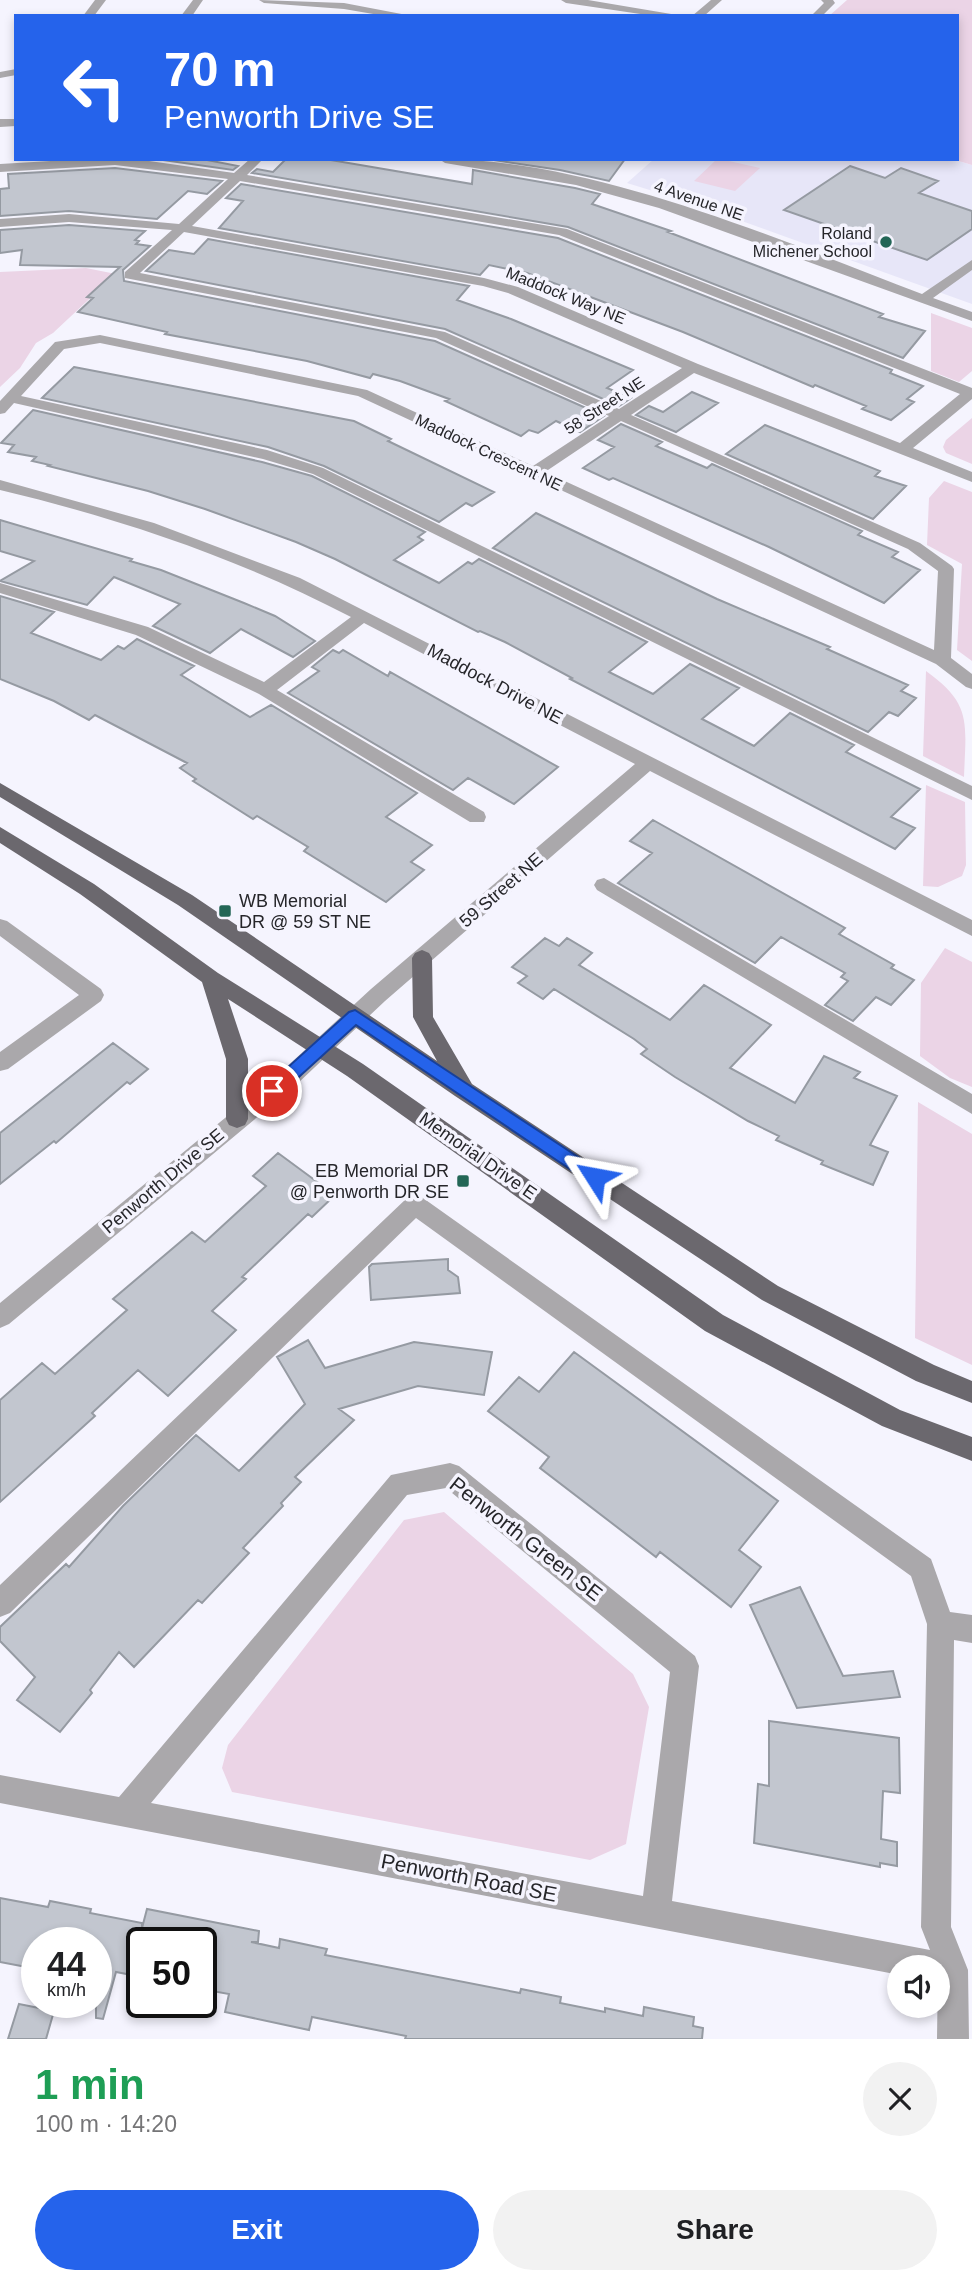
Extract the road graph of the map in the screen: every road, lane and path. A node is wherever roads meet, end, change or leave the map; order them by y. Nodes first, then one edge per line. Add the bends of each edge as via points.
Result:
1 (101, 0) edge
2 (264, 0) edge
3 (566, 0) edge
4 (717, 0) edge
5 (826, 0) edge
6 (90, 14) edge
7 (394, 14) edge
8 (664, 14) edge
9 (700, 14) edge
10 (818, 14) edge
11 (255, 161) edge
12 (458, 161) edge
13 (529, 161) edge
14 (0, 168) edge
15 (520, 171) junction
16 (239, 177) junction
17 (0, 223) edge
18 (183, 228) junction
19 (972, 264) edge
20 (923, 299) junction
21 (972, 317) edge
22 (693, 367) junction
23 (971, 393) edge
24 (5, 404) edge
25 (623, 414) junction
26 (903, 449) junction
27 (533, 473) junction
28 (972, 477) edge
29 (0, 485) edge
30 (0, 588) edge
31 (364, 615) junction
32 (942, 660) junction
33 (972, 683) edge
34 (265, 690) junction
35 (647, 764) junction
36 (0, 789) edge
37 (972, 794) edge
38 (477, 817) dead end
39 (0, 834) edge
40 (604, 886) dead end
41 (0, 926) edge
42 (972, 929) edge
43 (422, 958) junction
44 (211, 978) junction
45 (355, 1016) junction
46 (322, 1048) junction
47 (0, 1063) edge
48 (464, 1090) junction
49 (972, 1105) edge
50 (237, 1119) junction
51 (0, 1317) edge
52 (972, 1392) edge
53 (972, 1450) edge
54 (0, 1604) edge
55 (941, 1624) junction
56 (972, 1629) edge
57 (0, 1789) edge
58 (124, 1813) junction
59 (656, 1913) junction
60 (945, 1955) edge
61 (887, 1957) edge
62 (950, 1969) edge
63 (953, 2039) edge

1 - 6 street
2 - 7 street
3 - 8 street
4 - 9 street
5 - 10 street via 830,3
11 - 16 street
12 - 15 street, 4 Avenue NE
13 - 15 street
14 - 16 street via 116,161
15 - 20 street, 4 Avenue NE via 668,207
16 - 18 street
16 - 23 street via 562,232
17 - 18 street, Maddock Way NE via 107,218
18 - 22 street, Maddock Way NE via 513,290
18 - 25 street via 130,275 440,335
19 - 20 street
20 - 21 street, 4 Avenue NE
22 - 25 street, 58 Street NE
22 - 26 street, Maddock Way NE
23 - 26 street
24 - 27 street, Maddock Crescent NE via 60,345 100,339 362,393
24 - 37 street via 267,455 318,471
25 - 27 street, 58 Street NE
25 - 32 street via 914,546 946,569
26 - 28 street, Maddock Way NE
27 - 32 street, Maddock Crescent NE
29 - 31 street, Maddock Drive NE via 121,516 208,546
30 - 34 street via 142,631
31 - 34 street
31 - 35 street, Maddock Drive NE
32 - 33 street, Maddock Crescent NE
34 - 38 street
35 - 42 street, Maddock Drive NE
35 - 43 street, 59 Street NE
36 - 45 main road via 185,900
39 - 44 main road, Memorial Drive E via 87,889
40 - 49 street
41 - 47 street via 94,995
43 - 45 street, 59 Street NE
43 - 48 main road via 423,1017
44 - 46 main road, Memorial Drive E
44 - 50 main road via 237,1059
45 - 46 street, Penworth Drive SE
45 - 48 main road
46 - 50 street, Penworth Drive SE
46 - 53 main road, Memorial Drive E via 714,1323 891,1418
48 - 52 main road via 771,1293 925,1373
50 - 51 street, Penworth Drive SE
54 - 55 street via 415,1205 922,1568
55 - 56 street
55 - 60 street via 936,1927
57 - 58 street, Penworth Road SE
58 - 59 street, Penworth Road SE
58 - 59 street, Penworth Green SE via 400,1484 450,1475 685,1665
59 - 61 street, Penworth Road SE
62 - 63 street

